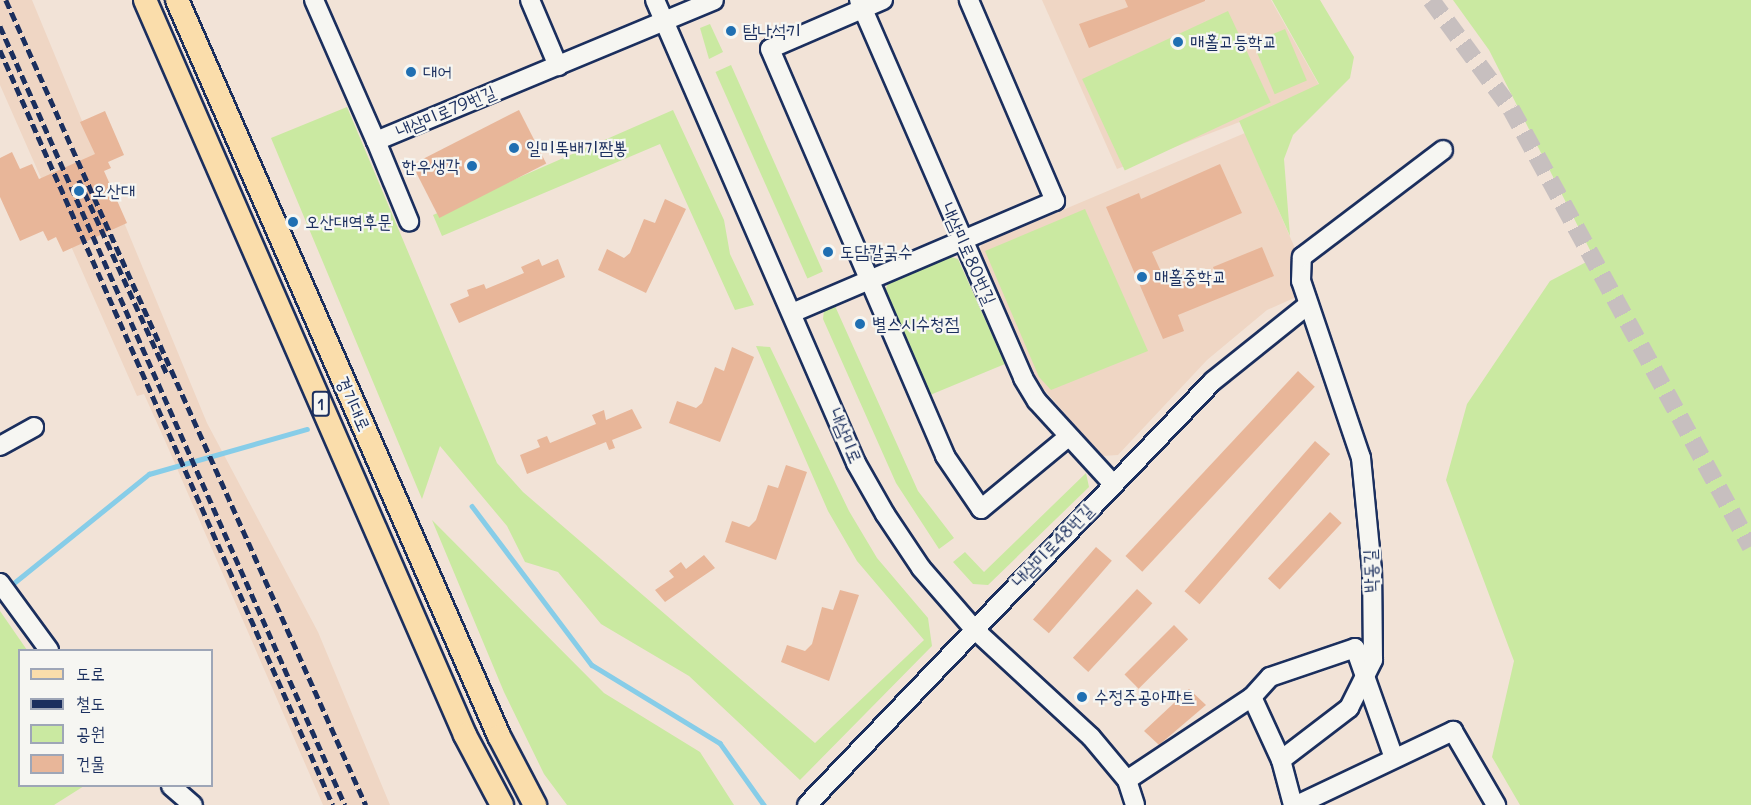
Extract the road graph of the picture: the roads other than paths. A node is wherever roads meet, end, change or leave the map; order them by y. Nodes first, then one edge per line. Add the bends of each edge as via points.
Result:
1 (146, 0) edge
2 (177, 0) edge
3 (314, 0) edge
4 (530, 0) edge
5 (656, 0) edge
6 (714, 0) edge
7 (883, 0) edge
8 (969, 0) edge
9 (861, 4) edge
10 (664, 20) junction
11 (558, 66) junction
12 (376, 141) junction
13 (1443, 150) dead end
14 (409, 221) dead end
15 (962, 242) junction
16 (869, 280) junction
17 (1308, 305) junction
18 (792, 313) junction
19 (34, 427) dead end
20 (1068, 437) junction
21 (0, 446) edge
22 (1113, 484) junction
23 (0, 583) edge
24 (974, 629) junction
25 (48, 649) edge
26 (1366, 681) junction
27 (1252, 697) junction
28 (1394, 758) junction
29 (1281, 760) junction
30 (1127, 780) junction
31 (172, 787) edge
32 (809, 803) edge
33 (193, 805) edge
34 (502, 805) edge
35 (535, 805) edge
36 (1135, 805) edge
37 (1295, 805) edge
38 (1496, 805) edge

1 - 34 main road, 경기대로 / 1 via 465,735
2 - 35 main road, 경기대로 / 1 via 499,736
3 - 12 street, 내삼미로79번길
4 - 11 street
5 - 10 street, 내삼미로
6 - 10 street
7 - 9 street
8 - 15 street via 1055,201
9 - 15 street, 내삼미로80번길
9 - 16 street via 770,49
10 - 11 street, 내삼미로79번길
10 - 18 street, 내삼미로
11 - 12 street, 내삼미로79번길
12 - 14 street
13 - 17 street, 박동길 via 1302,257 1301,281
15 - 16 street
15 - 20 street, 내삼미로80번길 via 1023,378
16 - 18 street
16 - 20 street via 945,456 981,509
17 - 22 street, 내삼미로48번길 via 1241,354
17 - 26 street, 박동길 via 1344,403 1365,486 1373,660
18 - 24 street, 내삼미로 via 856,463 885,514 921,568
19 - 21 street
20 - 22 street, 내삼미로80번길
22 - 24 street, 내삼미로48번길
23 - 25 street
24 - 30 street, 내삼미로 via 1091,737
24 - 32 street, 내삼미로48번길
26 - 27 street via 1355,648 1270,677
26 - 28 street
26 - 29 street, 박동길 via 1349,708
27 - 29 street
27 - 30 street
28 - 37 street
28 - 38 street via 1453,730
29 - 37 street
30 - 36 street, 내삼미로
31 - 33 street

